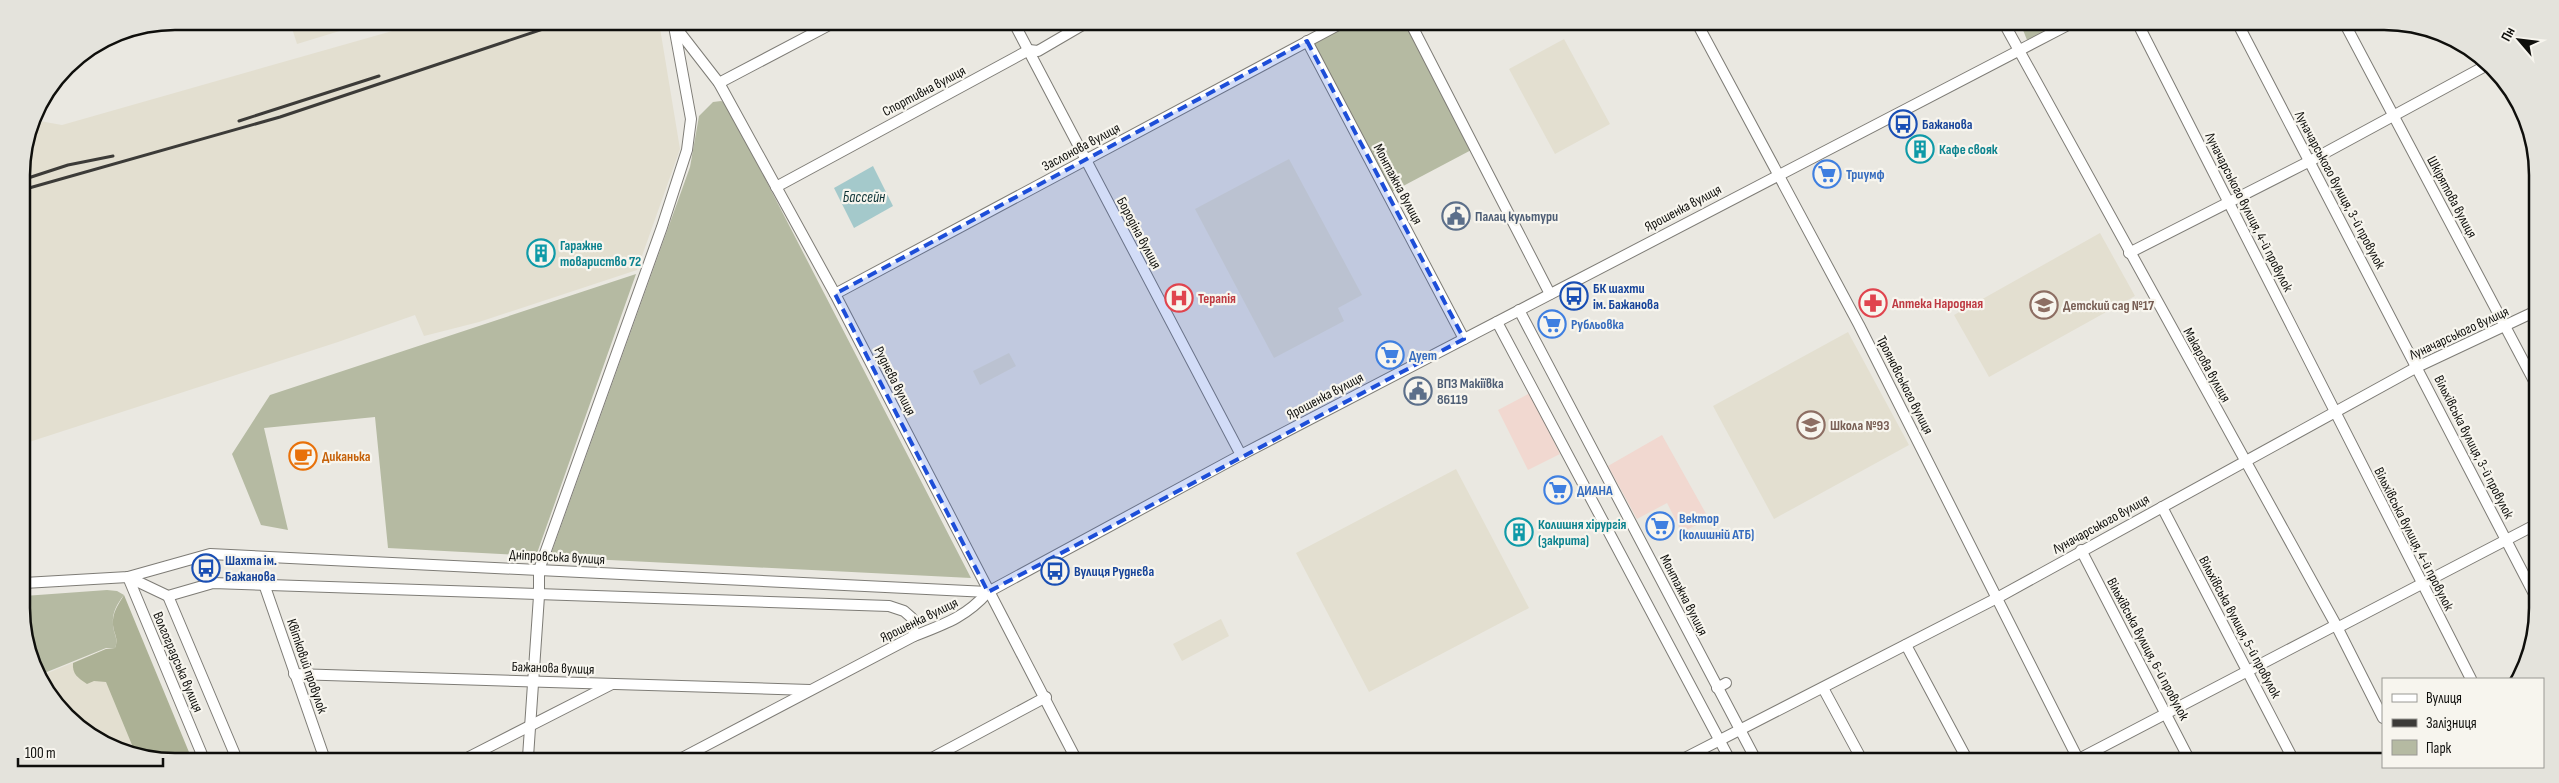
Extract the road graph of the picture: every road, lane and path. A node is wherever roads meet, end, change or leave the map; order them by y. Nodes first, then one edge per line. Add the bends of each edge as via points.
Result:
1 (675, 30) edge
2 (679, 30) edge
3 (820, 30) edge
4 (1018, 30) edge
5 (1074, 30) edge
6 (1328, 30) edge
7 (1414, 30) edge
8 (1701, 30) edge
9 (2007, 30) edge
10 (2014, 30) edge
11 (2058, 30) edge
12 (2141, 30) edge
13 (2241, 30) edge
14 (2348, 30) edge
15 (1307, 41) junction
16 (2018, 49) junction
17 (1029, 50) junction
18 (2482, 68) edge
19 (719, 83) junction
20 (2393, 116) junction
21 (1085, 160) junction
22 (2310, 161) junction
23 (1777, 174) junction
24 (776, 187) junction
25 (2228, 201) junction
26 (2129, 253) junction
27 (834, 294) junction
28 (1550, 294) junction
29 (1519, 310) junction
30 (2529, 314) edge
31 (1497, 322) junction
32 (2506, 326) junction
33 (1464, 339) junction
34 (2417, 367) junction
35 (2529, 370) edge
36 (2334, 411) junction
37 (1241, 455) junction
38 (2244, 461) junction
39 (2162, 507) junction
40 (2529, 528) edge
41 (2506, 540) junction
42 (2081, 550) junction
43 (539, 570) junction
44 (128, 577) junction
45 (30, 583) edge
46 (2421, 583) junction
47 (264, 584) junction
48 (2529, 584) edge
49 (988, 592) junction
50 (168, 596) junction
51 (539, 596) junction
52 (1997, 598) junction
53 (2336, 626) junction
54 (914, 636) junction
55 (1906, 645) junction
56 (2249, 671) junction
57 (294, 674) junction
58 (2469, 678) edge
59 (533, 681) junction
60 (613, 684) junction
61 (1822, 688) junction
62 (811, 690) junction
63 (1046, 697) junction
64 (2167, 715) junction
65 (2382, 716) edge
66 (530, 728) junction
67 (1740, 731) junction
68 (1720, 740) junction
69 (201, 753) edge
70 (234, 753) edge
71 (323, 753) edge
72 (477, 753) edge
73 (528, 753) edge
74 (691, 753) edge
75 (941, 753) edge
76 (1073, 753) edge
77 (1695, 753) edge
78 (1726, 753) edge
79 (1752, 753) edge
80 (1858, 753) edge
81 (1964, 753) edge
82 (2074, 753) edge
83 (2092, 753) edge
84 (2186, 753) edge
85 (2290, 753) edge

1 - 43 street via 691,119 687,150
2 - 19 street, Руднєва вулиця
3 - 19 street
4 - 17 street, Бородіна вулиця
5 - 17 street, Спортивна вулиця via 1038,51
6 - 15 street, Заслонова вулиця
7 - 28 street
8 - 23 street, Трояновського вулиця
9 - 16 street, Макарова вулиця
10 - 16 street
11 - 16 street, Ярошенка вулиця
12 - 25 street, Луначарського вулиця, 4-й провулок
13 - 22 street, Луначарського вулиця, 3-й провулок
14 - 20 street, Шкірятова вулиця
15 - 21 street, Заслонова вулиця
15 - 33 street, Монтажна вулиця
16 - 23 street, Ярошенка вулиця
16 - 26 street, Макарова вулиця
17 - 21 street, Бородіна вулиця
17 - 24 street, Спортивна вулиця
18 - 20 street
19 - 24 street, Руднєва вулиця
20 - 22 street
20 - 32 street, Шкірятова вулиця
21 - 27 street, Заслонова вулиця
21 - 37 street, Бородіна вулиця
22 - 25 street
22 - 34 street, Луначарського вулиця, 3-й провулок
23 - 28 street, Ярошенка вулиця
23 - 52 street, Трояновського вулиця via 1859,325
24 - 27 street, Руднєва вулиця
25 - 26 street
25 - 36 street, Луначарського вулиця, 4-й провулок
26 - 38 street, Макарова вулиця
27 - 49 street, Руднєва вулиця
28 - 29 street, Ярошенка вулиця
29 - 31 street, Ярошенка вулиця
29 - 67 street, Монтажна вулиця via 1722,686
30 - 32 street, Луначарського вулиця
31 - 33 street, Ярошенка вулиця
31 - 68 street
32 - 34 street, Луначарського вулиця
32 - 35 street, Шкірятова вулиця
33 - 37 street, Ярошенка вулиця
34 - 36 street, Луначарського вулиця
34 - 41 street, Вільхівська вулиця, 3-й провулок
36 - 38 street, Луначарського вулиця
36 - 46 street, Вільхівська вулиця, 4-й провулок
37 - 49 street, Ярошенка вулиця
38 - 39 street, Луначарського вулиця
38 - 53 street, Макарова вулиця
39 - 42 street, Луначарського вулиця
39 - 56 street, Вільхівська вулиця, 5-й провулок
40 - 41 street
41 - 46 street
41 - 48 street, Вільхівська вулиця, 3-й провулок
42 - 52 street, Луначарського вулиця
42 - 64 street, Вільхівська вулиця, 6-й провулок
43 - 44 street, Дніпровська вулиця via 210,554
43 - 49 street, Дніпровська вулиця
43 - 51 street
44 - 45 street, Дніпровська вулиця
44 - 50 street, Дніпровська вулиця
44 - 69 street, Волгоградська вулиця
46 - 53 street
46 - 58 street, Вільхівська вулиця, 4-й провулок
47 - 50 street via 213,584
47 - 51 street
47 - 57 street, Квітковий провулок
49 - 54 street, Ярошенка вулиця via 969,612
49 - 63 street, Руднєва вулиця
50 - 70 street
51 - 54 street via 890,606 912,618
51 - 59 street
52 - 55 street, Луначарського вулиця
52 - 82 street, Трояновського вулиця
53 - 56 street
53 - 65 street, Макарова вулиця
54 - 62 street, Ярошенка вулиця
55 - 61 street, Луначарського вулиця
55 - 81 street
56 - 64 street
56 - 85 street, Вільхівська вулиця, 5-й провулок
57 - 59 street, Бажанова вулиця
57 - 71 street, Квітковий провулок
59 - 60 street, Бажанова вулиця
59 - 66 street
60 - 62 street, Бажанова вулиця
60 - 66 street
61 - 67 street, Луначарського вулиця
61 - 80 street
62 - 74 street, Ярошенка вулиця
63 - 75 street
63 - 76 street, Руднєва вулиця
64 - 83 street
64 - 84 street, Вільхівська вулиця, 6-й провулок
66 - 72 street
66 - 73 street
67 - 68 street, Луначарського вулиця
67 - 79 street, Монтажна вулиця
68 - 77 street, Луначарського вулиця
68 - 78 street

